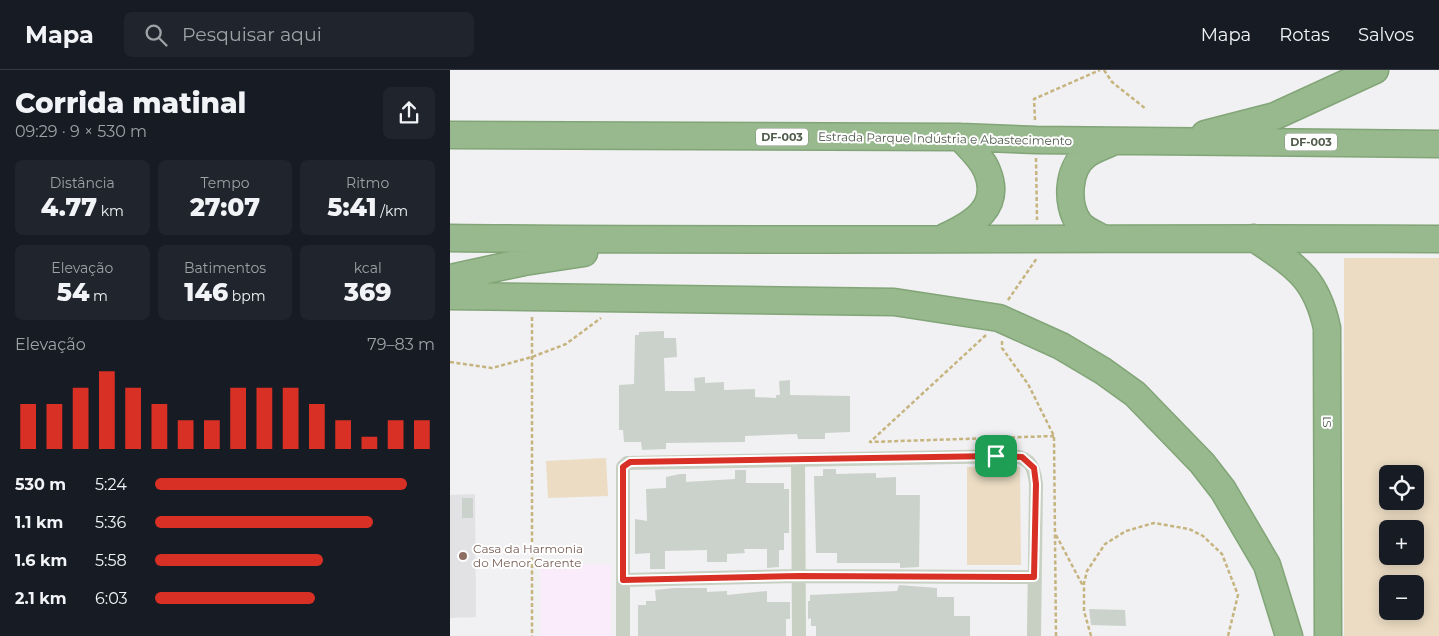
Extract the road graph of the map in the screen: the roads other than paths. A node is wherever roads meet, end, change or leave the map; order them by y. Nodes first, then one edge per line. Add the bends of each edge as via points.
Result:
1 (1375, 70) edge
2 (450, 135) edge
3 (960, 137) junction
4 (1115, 141) junction
5 (1184, 142) junction
6 (1439, 144) edge
7 (450, 238) edge
8 (942, 238) junction
9 (1102, 238) junction
10 (1254, 238) junction
11 (1439, 239) edge
12 (674, 241) junction
13 (450, 278) edge
14 (450, 296) edge
15 (798, 460) junction
16 (799, 576) junction
17 (1034, 577) junction
18 (623, 580) junction
19 (623, 636) edge
20 (799, 636) edge
21 (1034, 636) edge
22 (1290, 636) edge
23 (1328, 636) edge

1 - 5 highway via 1275,116 1216,130
2 - 3 highway, Estrada Parque Indústria e Abastecimento / DF-003
3 - 4 highway, Estrada Parque Indústria e Abastecimento / DF-003
3 - 8 highway via 987,171 989,198 979,218 971,225
4 - 5 highway, Estrada Parque Indústria e Abastecimento / DF-003
4 - 9 highway via 1086,154 1071,183 1073,211 1080,224
5 - 6 highway, Estrada Parque Indústria e Abastecimento / DF-003
7 - 12 highway
8 - 9 highway
8 - 12 highway
9 - 10 highway
10 - 11 highway
10 - 23 highway, S1 via 1291,263 1306,278 1322,307 1327,328
12 - 13 highway via 532,260
14 - 22 highway via 894,302 999,318 1061,346 1103,371 1135,394 1202,463 1223,490 1267,565
15 - 16 street
15 - 17 street via 1022,457 1034,468 1036,484
15 - 18 street via 627,463 623,467
16 - 17 street
16 - 18 street
16 - 20 street
17 - 21 street
18 - 19 street

